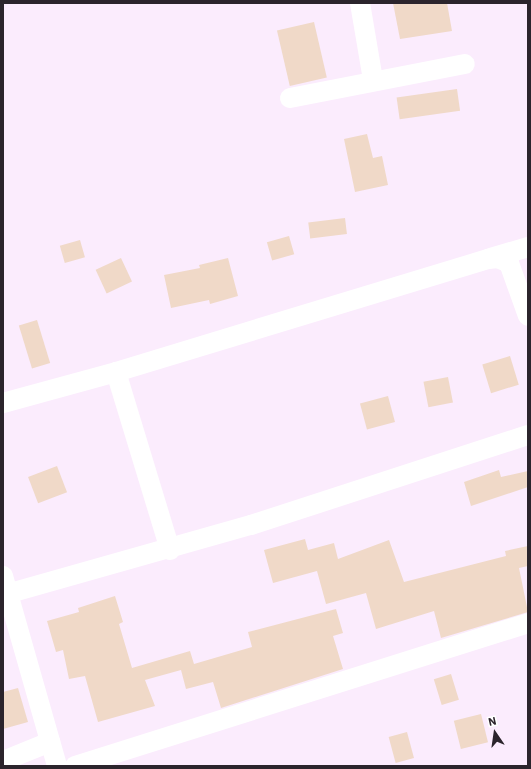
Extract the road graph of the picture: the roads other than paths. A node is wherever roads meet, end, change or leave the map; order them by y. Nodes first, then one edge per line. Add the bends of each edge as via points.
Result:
1 (360, 3) edge
2 (465, 64) dead end
3 (373, 80) junction
4 (290, 98) dead end
5 (528, 247) edge
6 (477, 262) junction
7 (528, 316) edge
8 (116, 372) junction
9 (3, 403) edge
10 (528, 435) edge
11 (170, 550) junction
12 (5, 588) edge
13 (528, 623) edge
14 (50, 742) junction
15 (3, 761) edge
16 (57, 766) edge
17 (75, 766) edge

1 - 3 street
2 - 3 street
3 - 4 street
5 - 6 street
6 - 7 street via 498,258 509,263
6 - 8 street
8 - 9 street
8 - 11 street
10 - 11 street
11 - 12 street
12 - 14 street
13 - 17 street
14 - 15 street
14 - 16 street

